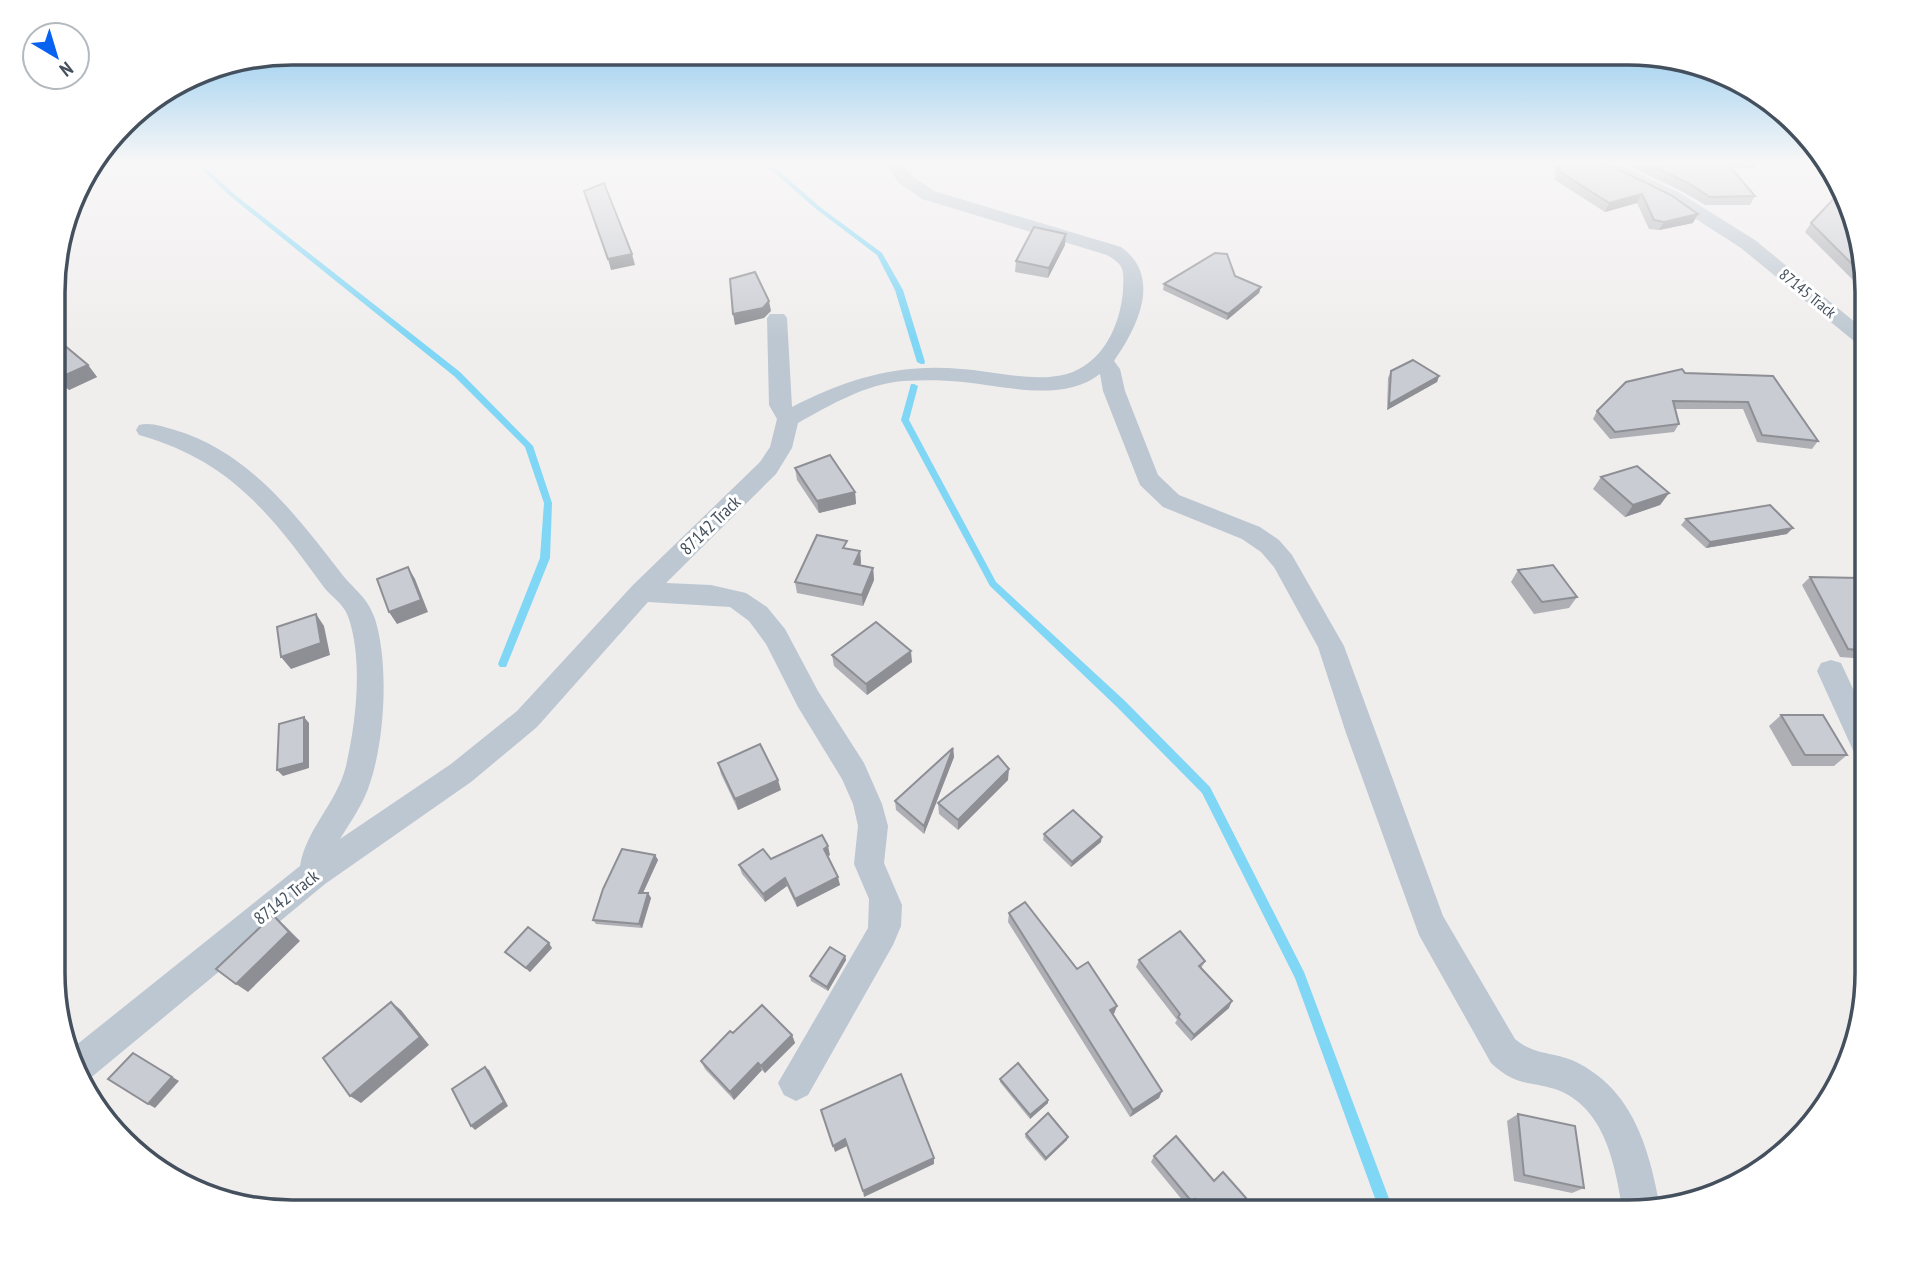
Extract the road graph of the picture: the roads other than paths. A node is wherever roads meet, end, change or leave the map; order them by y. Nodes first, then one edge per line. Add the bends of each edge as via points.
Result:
1 (1014, 221) edge
2 (1712, 221) edge
3 (777, 318) dead end
4 (1855, 332) edge
5 (1104, 363) junction
6 (788, 419) junction
7 (147, 430) dead end
8 (642, 592) junction
9 (1831, 671) dead end
10 (1855, 724) edge
11 (314, 874) junction
12 (83, 1062) edge
13 (796, 1083) dead end
14 (1640, 1200) edge

1 - 5 street via 1114,251 1130,264 1134,272 1131,311
2 - 4 street, 87145 Track via 1748,244
3 - 6 street via 780,405
5 - 6 street via 1058,383 933,374 884,378 820,401
5 - 14 street via 1155,489 1171,501 1251,533 1283,561 1331,646 1430,924 1503,1051 1520,1065 1560,1073 1578,1082 1612,1110 1633,1160
6 - 8 street, 87142 Track via 781,448 768,468
7 - 11 street via 206,452 255,489 293,526 334,583 355,602 368,664 362,748 356,783 319,848
8 - 11 street, 87142 Track via 527,719 451,780
8 - 13 street via 707,595 747,604 777,637 807,697 846,754 868,805 874,825 869,863 887,900 887,922
9 - 10 street
11 - 12 street, 87142 Track

